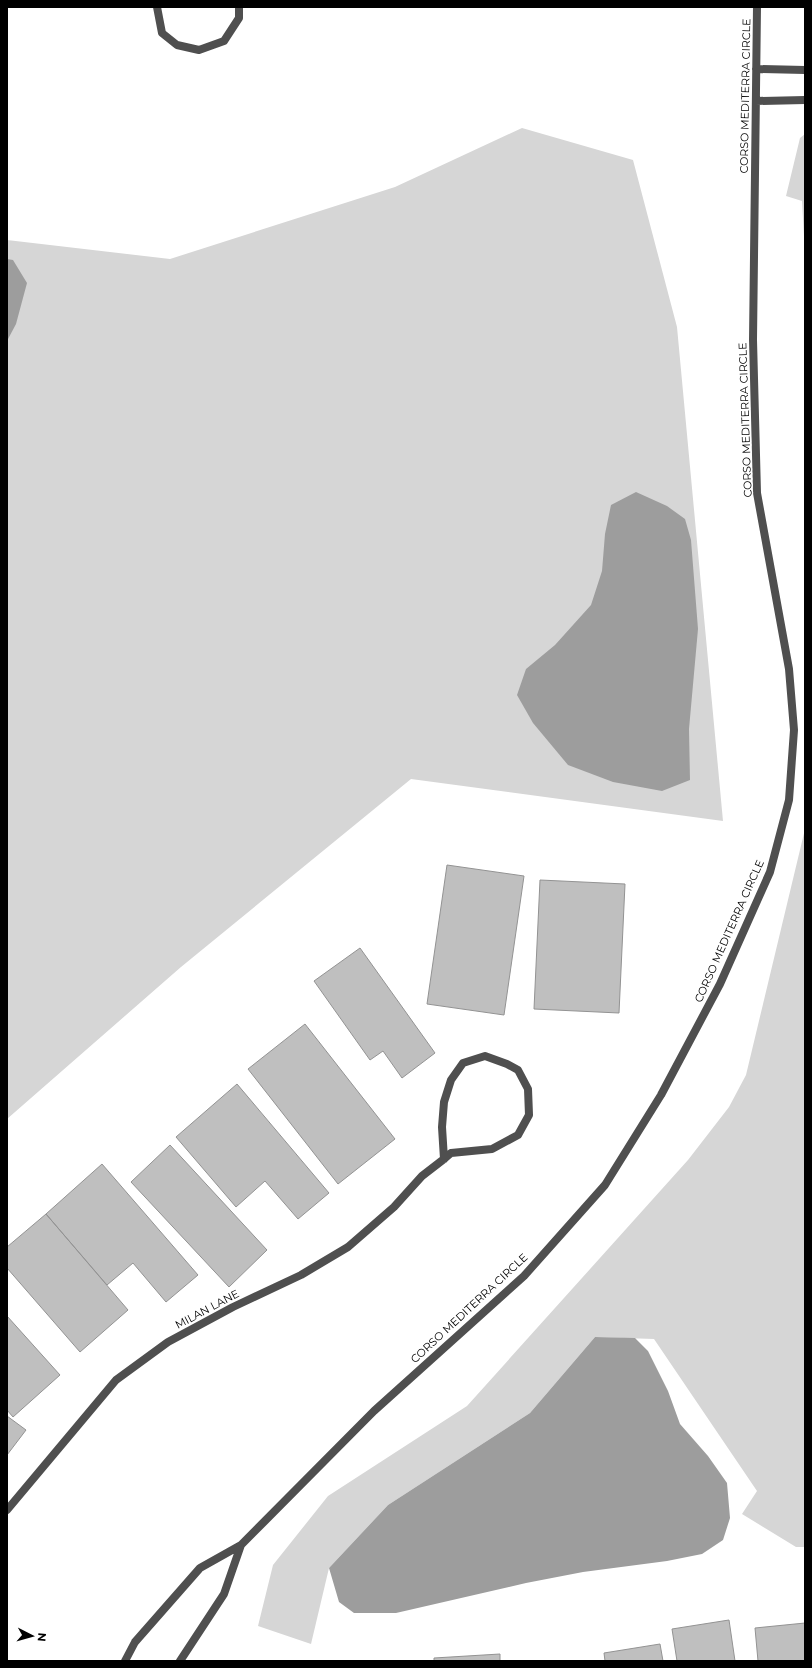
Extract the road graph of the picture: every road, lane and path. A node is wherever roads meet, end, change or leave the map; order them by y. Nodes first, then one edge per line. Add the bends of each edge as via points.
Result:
1 (157, 7) edge
2 (238, 7) edge
3 (757, 7) edge
4 (756, 69) junction
5 (805, 70) edge
6 (805, 100) edge
7 (756, 101) junction
8 (444, 1159) junction
9 (7, 1510) edge
10 (241, 1545) junction
11 (125, 1661) edge
12 (180, 1661) edge

1 - 2 street via 162,33 177,44 199,50 224,41 239,18
3 - 4 street, CORSO MEDITERRA CIRCLE
4 - 5 street
4 - 7 street, CORSO MEDITERRA CIRCLE
6 - 7 street
7 - 10 street, CORSO MEDITERRA CIRCLE via 753,340 757,493 789,669 794,730 789,800 770,872 720,984 676,1068 604,1185 524,1276 374,1411
8 - 8 street, MILAN LANE via 452,1153 492,1149 518,1135 529,1115 528,1089 518,1070 485,1056 463,1063 451,1080 444,1102
8 - 9 street, MILAN LANE via 422,1176 394,1207 348,1247 301,1276 233,1307 168,1342 116,1380
10 - 11 street, CORSO MEDITERRA CIRCLE via 200,1568 136,1642
10 - 12 street, CORSO MEDITERRA CIRCLE via 224,1594

